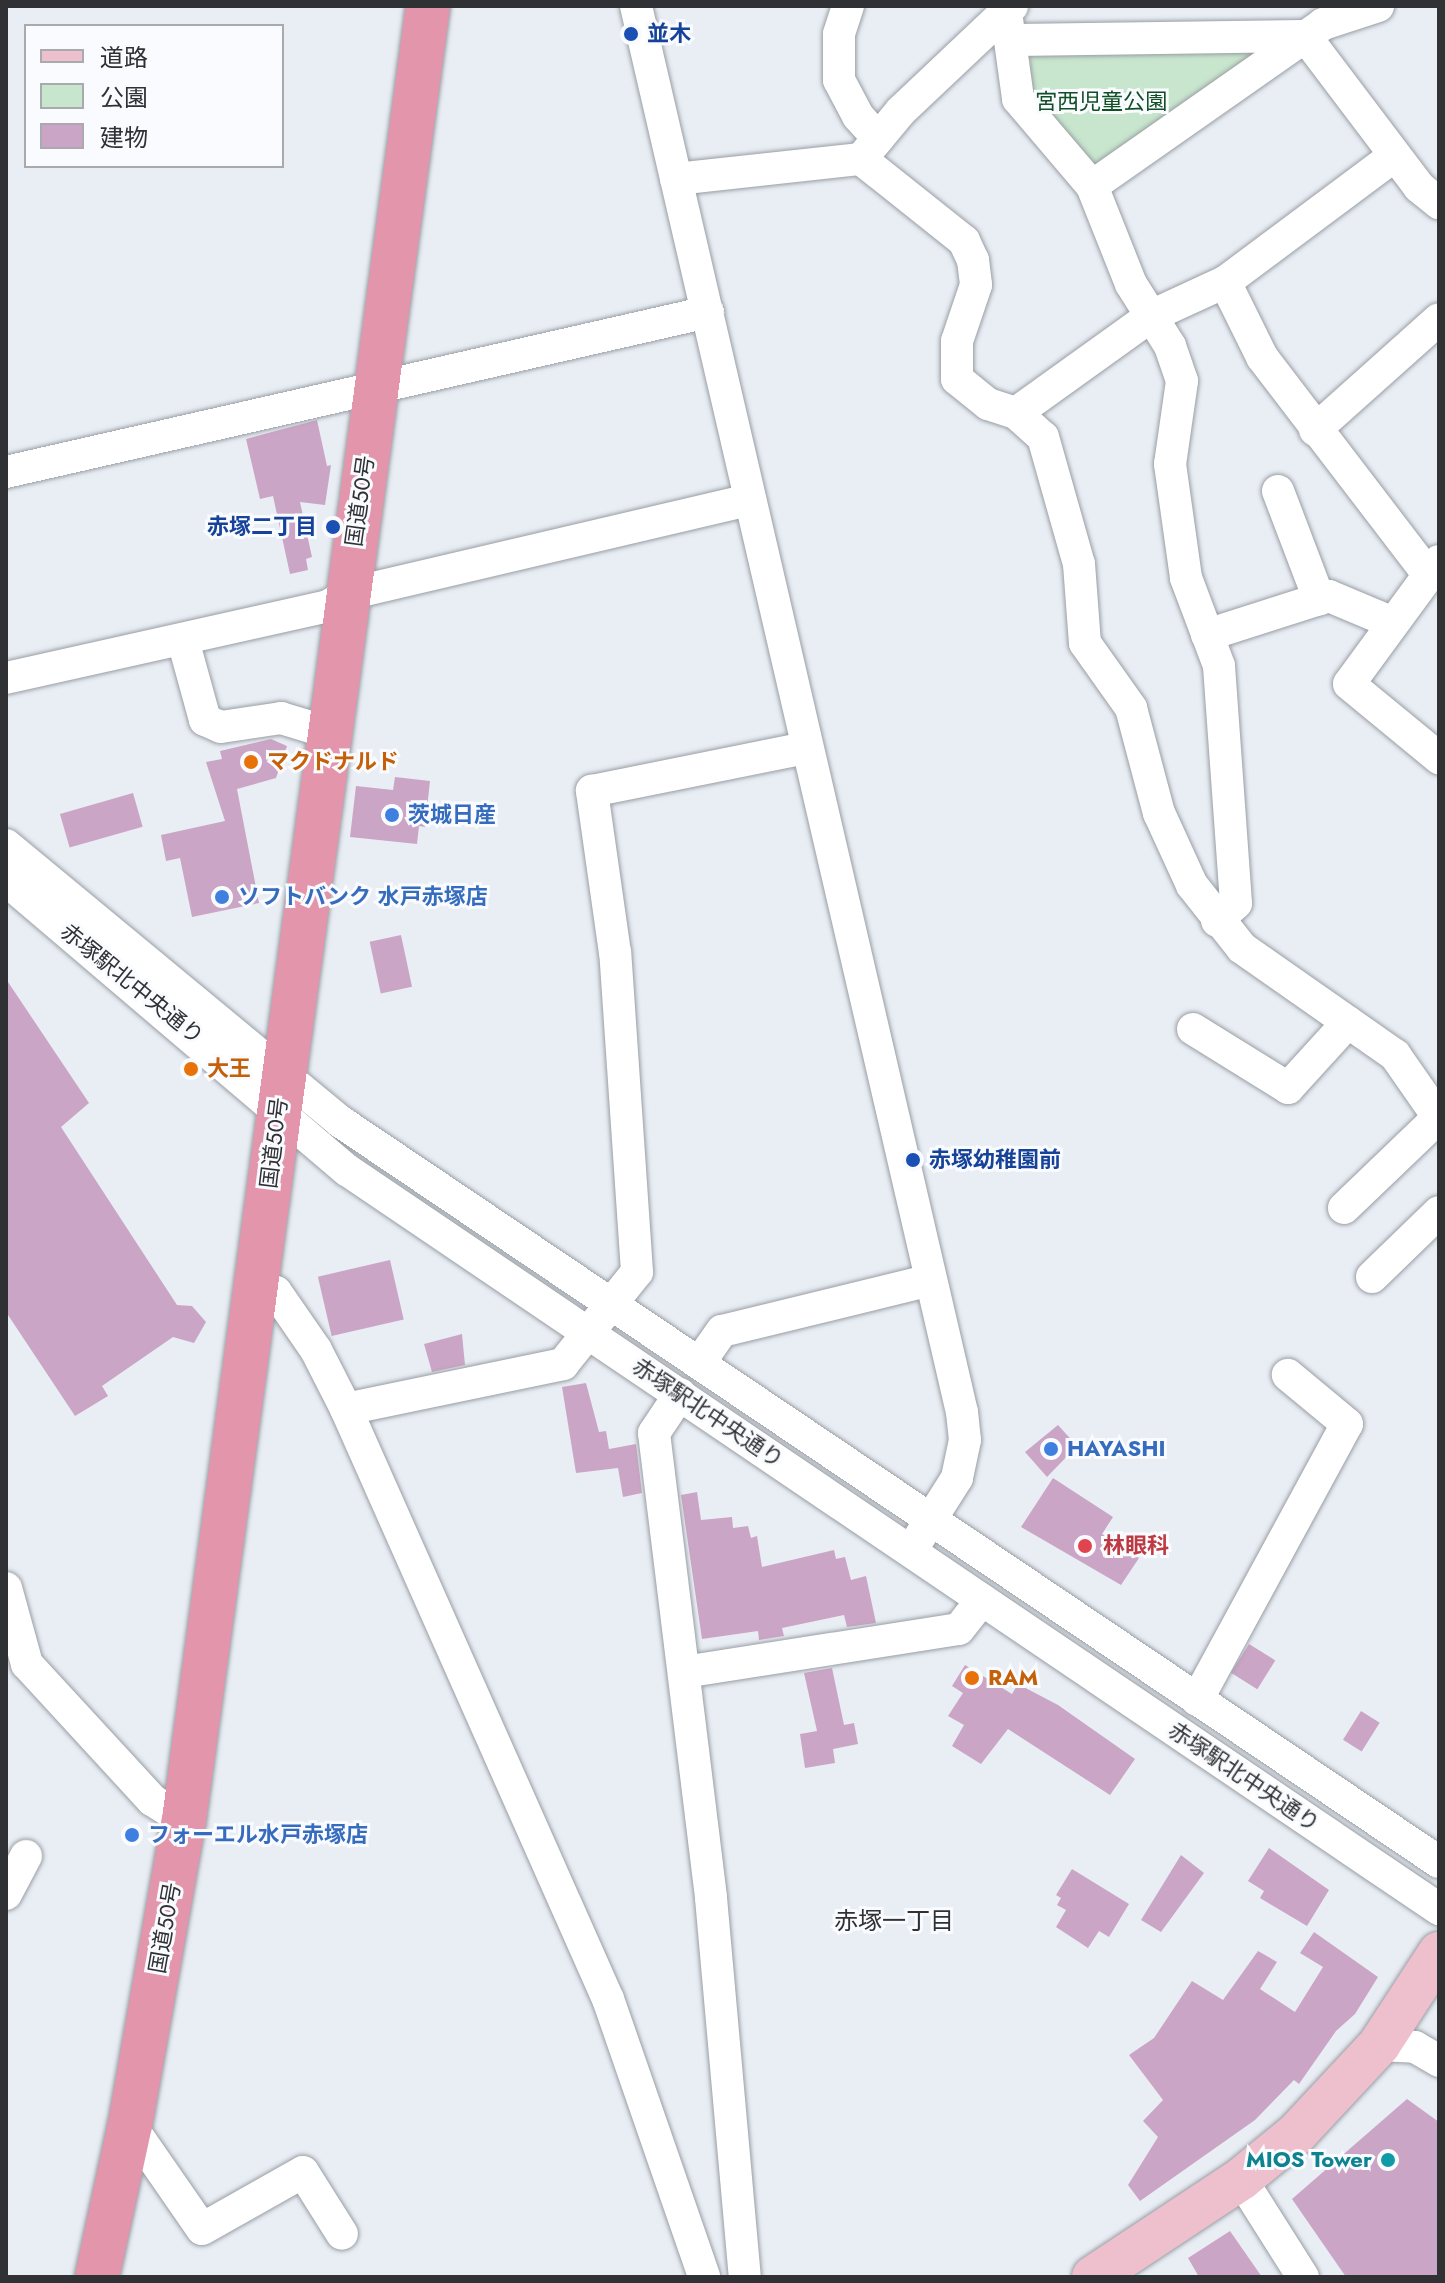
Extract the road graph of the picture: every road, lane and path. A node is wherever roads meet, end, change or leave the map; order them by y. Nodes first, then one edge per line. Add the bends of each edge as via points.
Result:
1 (428, 6) edge
2 (636, 6) edge
3 (848, 6) edge
4 (1378, 6) edge
5 (1011, 20) edge
6 (1305, 36) junction
7 (870, 148) junction
8 (1394, 156) junction
9 (676, 179) junction
10 (1092, 186) junction
11 (1439, 203) edge
12 (1225, 282) junction
13 (708, 312) junction
14 (1151, 316) junction
15 (1439, 319) edge
16 (376, 386) junction
17 (1016, 413) junction
18 (1315, 430) junction
19 (8, 465) edge
20 (1278, 491) dead end
21 (749, 500) junction
22 (1434, 568) edge
23 (348, 594) junction
24 (1319, 599) junction
25 (1393, 623) junction
26 (1207, 635) junction
27 (183, 640) junction
28 (6, 678) edge
29 (330, 733) junction
30 (805, 748) junction
31 (1439, 758) edge
32 (6, 845) edge
33 (6, 880) edge
34 (1217, 921) junction
35 (1348, 1022) junction
36 (1193, 1029) dead end
37 (280, 1093) junction
38 (1439, 1117) edge
39 (1344, 1208) dead end
40 (1439, 1212) edge
41 (1372, 1277) dead end
42 (931, 1280) junction
43 (252, 1290) junction
44 (615, 1303) junction
45 (591, 1333) junction
46 (700, 1362) junction
47 (1288, 1375) dead end
48 (680, 1394) junction
49 (346, 1409) junction
50 (931, 1520) junction
51 (911, 1551) junction
52 (6, 1588) edge
53 (982, 1600) junction
54 (684, 1672) junction
55 (1197, 1700) junction
56 (184, 1820) junction
57 (26, 1856) dead end
58 (1439, 1862) edge
59 (6, 1894) edge
60 (1439, 1909) edge
61 (1439, 1953) edge
62 (1379, 2045) junction
63 (1439, 2061) edge
64 (130, 2125) junction
65 (1241, 2179) junction
66 (342, 2234) dead end
67 (97, 2277) edge
68 (704, 2277) edge
69 (745, 2277) edge
70 (1093, 2277) edge
71 (1303, 2277) edge

1 - 16 highway, 国道50号
2 - 9 street
3 - 7 street via 839,34 839,80
4 - 6 street via 1323,24
5 - 6 street
5 - 7 street
5 - 10 street via 1018,99
6 - 8 street
6 - 10 street
7 - 9 street
7 - 17 street via 964,241 976,285 957,341 957,379 988,404
8 - 11 street
8 - 12 street
9 - 13 street
10 - 14 street via 1131,284
12 - 14 street
12 - 18 street via 1262,357
13 - 16 street
13 - 21 street
14 - 17 street
14 - 26 street via 1170,346 1182,381 1170,464 1186,578
15 - 18 street
16 - 19 street
16 - 23 highway, 国道50号
17 - 34 street via 1043,437 1079,564 1085,643 1131,708 1159,813 1192,885
18 - 22 street
20 - 24 street
21 - 23 street
21 - 30 street
22 - 25 street
23 - 27 street via 328,606
23 - 29 highway, 国道50号
24 - 25 street via 1329,596
24 - 26 street
25 - 31 street via 1349,684
26 - 34 street via 1219,666 1236,903
27 - 28 street
27 - 29 street via 205,720 221,727 281,718
29 - 37 highway, 国道50号
30 - 42 street
30 - 44 street via 592,791 615,953 637,1272
32 - 37 street, 赤塚駅北中央通り
33 - 37 street, 赤塚駅北中央通り
34 - 35 street via 1242,948
35 - 36 street via 1288,1088
35 - 38 street via 1395,1055
37 - 43 highway, 国道50号
37 - 44 street, 赤塚駅北中央通り via 341,1122
37 - 45 street, 赤塚駅北中央通り via 347,1170
38 - 39 street
40 - 41 street
42 - 46 street via 722,1331
42 - 50 street via 965,1440 957,1478
43 - 49 street via 276,1292 316,1350
43 - 56 highway, 国道50号
44 - 45 street
44 - 46 street, 赤塚駅北中央通り
45 - 48 street, 赤塚駅北中央通り
45 - 49 street via 563,1364
46 - 50 street, 赤塚駅北中央通り
47 - 55 street via 1347,1424
48 - 51 street, 赤塚駅北中央通り
48 - 54 street via 654,1433
49 - 68 street via 608,1999
50 - 51 street
50 - 55 street, 赤塚駅北中央通り
51 - 53 street, 赤塚駅北中央通り
52 - 56 street via 27,1664 152,1800
53 - 54 street via 959,1629
53 - 60 street, 赤塚駅北中央通り
54 - 69 street via 730,2087
55 - 58 street, 赤塚駅北中央通り
56 - 64 highway, 国道50号
57 - 59 street
61 - 62 main road
62 - 63 street via 1415,2047
62 - 65 main road via 1317,2114
64 - 66 street via 202,2229 303,2172
64 - 67 highway, 国道50号
65 - 70 main road
65 - 71 street

